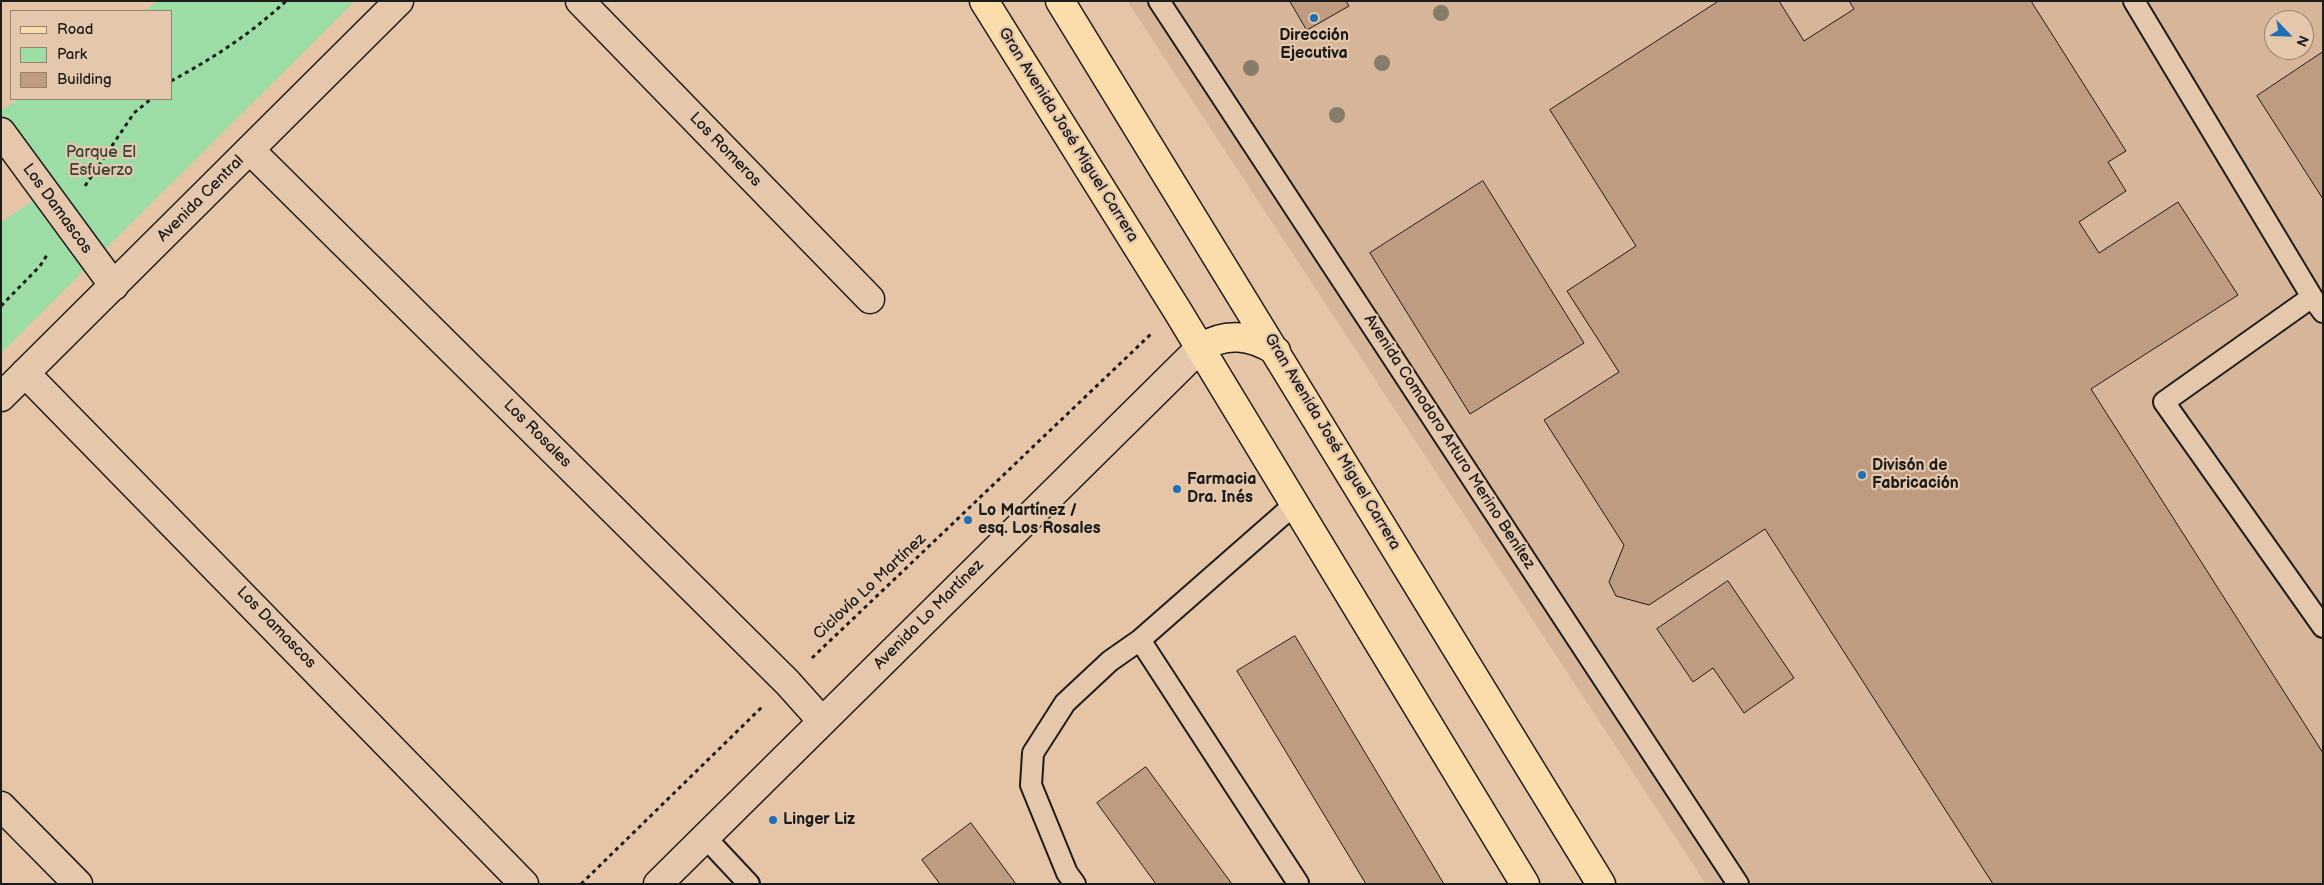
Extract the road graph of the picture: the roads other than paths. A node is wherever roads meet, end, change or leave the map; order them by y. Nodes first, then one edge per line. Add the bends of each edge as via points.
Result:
1 (400, 1) edge
2 (580, 1) edge
3 (984, 1) edge
4 (1060, 1) edge
5 (1159, 1) edge
6 (2134, 1) edge
7 (1, 132) edge
8 (250, 150) junction
9 (114, 286) junction
10 (870, 299) dead end
11 (2318, 304) edge
12 (1200, 348) junction
13 (1276, 351) junction
14 (25, 373) junction
15 (1, 397) edge
16 (1295, 504) junction
17 (2323, 627) edge
18 (1140, 640) junction
19 (822, 720) junction
20 (1, 806) edge
21 (705, 837) junction
22 (1298, 883) edge
23 (78, 884) edge
24 (524, 884) edge
25 (658, 884) edge
26 (749, 884) edge
27 (1074, 884) edge
28 (1525, 884) edge
29 (1602, 884) edge
30 (1738, 884) edge

1 - 8 street, Avenida Central
2 - 10 street, Los Romeros
3 - 12 main road, Gran Avenida José Miguel Carrera
4 - 13 main road, Gran Avenida José Miguel Carrera
5 - 30 lane, Avenida Comodoro Arturo Merino Benítez
6 - 11 lane
7 - 9 street, Los Damascos
8 - 9 street, Avenida Central
8 - 19 street, Los Rosales
9 - 14 street, Avenida Central
11 - 17 lane via 2164,402
12 - 13 main road via 1213,340 1230,337 1262,342
12 - 16 main road, Gran Avenida José Miguel Carrera
12 - 19 street, Avenida Lo Martínez
13 - 29 main road, Gran Avenida José Miguel Carrera
14 - 15 street, Avenida Central
14 - 24 street, Los Damascos via 470,825
16 - 18 lane
16 - 28 main road, Gran Avenida José Miguel Carrera
18 - 22 lane
18 - 27 lane via 1110,661 1065,703 1033,753 1031,785
19 - 21 street, Avenida Lo Martínez
20 - 23 street
21 - 25 street, Avenida Lo Martínez
21 - 26 lane

